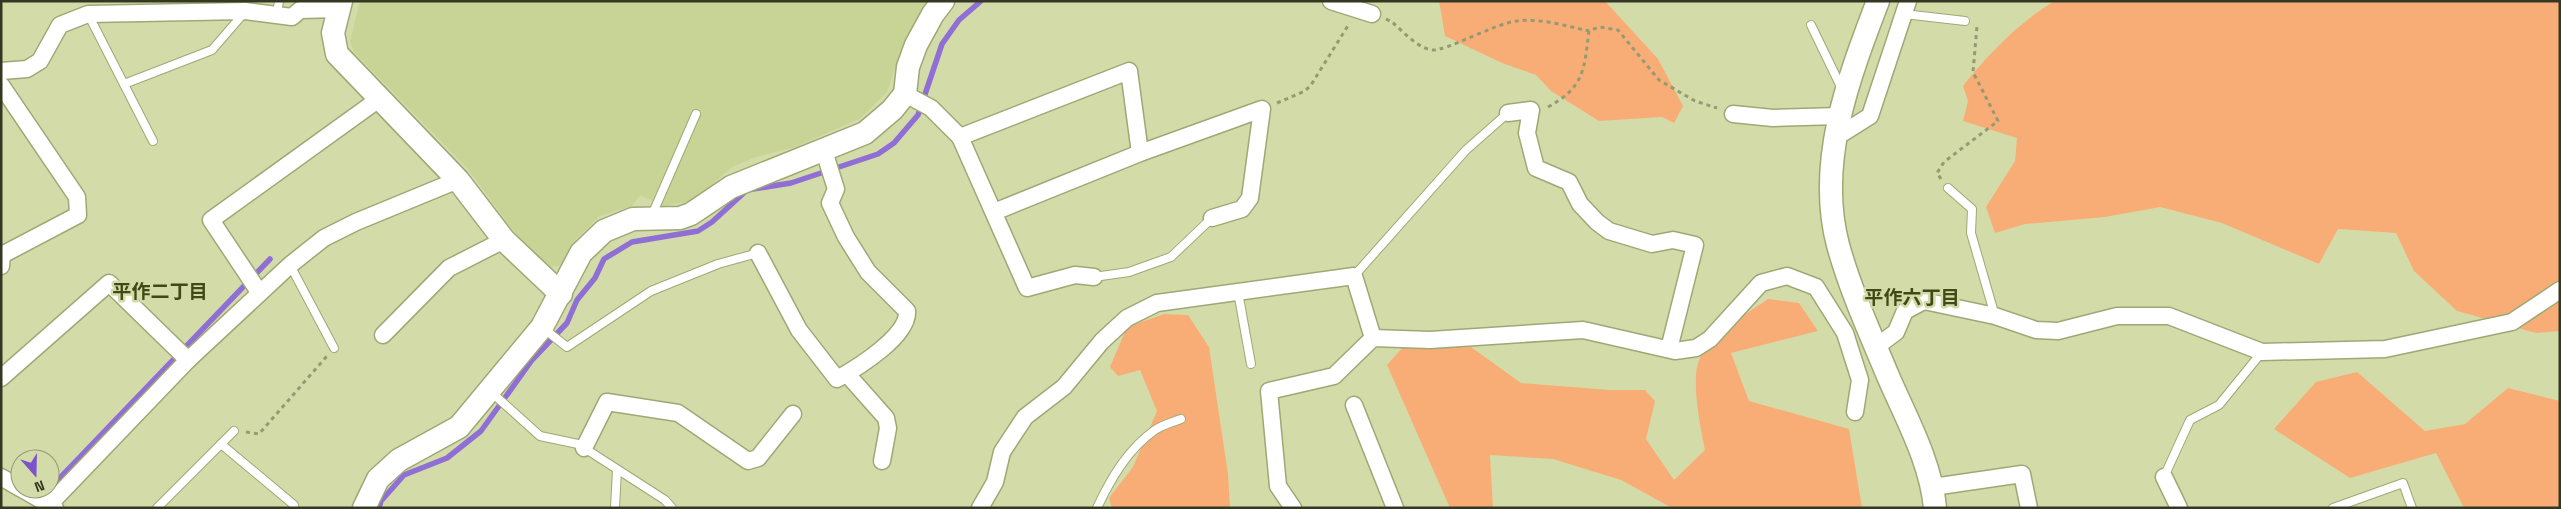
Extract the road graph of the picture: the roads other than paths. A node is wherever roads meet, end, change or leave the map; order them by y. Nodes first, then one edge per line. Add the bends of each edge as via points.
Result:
1 (943, 1) edge
2 (1331, 1) edge
3 (340, 5) edge
4 (1876, 7) edge
5 (278, 8) edge
6 (1906, 8) edge
7 (245, 11) junction
8 (1364, 12) road end
9 (88, 14) junction
10 (1965, 21) road end
11 (1811, 25) dead end
12 (1, 72) edge
13 (124, 84) junction
14 (1, 85) edge
15 (905, 94) junction
16 (1845, 94) junction
17 (379, 99) junction
18 (1508, 112) joint
19 (696, 114) dead end
20 (1733, 114) road end
21 (1837, 127) junction
22 (960, 137) junction
23 (153, 142) dead end
24 (1140, 153) junction
25 (828, 163) junction
26 (458, 180) junction
27 (1948, 188) road end
28 (994, 212) junction
29 (1212, 218) joint
30 (651, 219) junction
31 (504, 240) junction
32 (758, 253) joint
33 (2, 259) edge
34 (290, 265) junction
35 (1354, 276) junction
36 (1094, 277) joint
37 (2560, 290) edge
38 (1238, 291) junction
39 (258, 292) junction
40 (561, 294) junction
41 (1995, 316) junction
42 (542, 327) junction
43 (383, 335) dead end
44 (1373, 338) junction
45 (1874, 342) junction
46 (1849, 345) junction
47 (334, 348) road end
48 (1669, 349) junction
49 (2262, 352) junction
50 (188, 360) junction
51 (1251, 364) dead end
52 (847, 374) junction
53 (1, 378) edge
54 (489, 390) junction
55 (1354, 405) dead end
56 (1855, 412) dead end
57 (793, 414) dead end
58 (1181, 419) dead end
59 (234, 431) road end
60 (221, 444) junction
61 (584, 448) junction
62 (882, 461) dead end
63 (617, 470) junction
64 (2164, 477) joint
65 (1934, 497) edge
66 (37, 499) edge
67 (294, 505) dead end
68 (50, 507) edge
69 (157, 508) edge
70 (364, 508) edge
71 (615, 508) edge
72 (672, 508) edge
73 (980, 508) edge
74 (1098, 508) edge
75 (1293, 508) edge
76 (1395, 508) edge
77 (2029, 508) edge
78 (2179, 508) edge
79 (2333, 508) edge
80 (2412, 508) edge

1 - 15 street via 932,14 916,46 908,67
2 - 8 street
3 - 5 street via 300,10 292,17
3 - 17 street via 333,33 337,54
4 - 16 street
5 - 7 street
6 - 10 lane
6 - 21 street via 1870,116
7 - 9 street
7 - 13 lane via 212,50
9 - 12 street via 60,25 40,61 27,69
9 - 13 lane
11 - 16 lane via 1839,88
13 - 23 lane
14 - 33 street via 77,197 78,215
15 - 22 street via 931,108
15 - 25 street via 892,110
16 - 21 street
17 - 26 street
17 - 39 street via 211,220
18 - 35 lane via 1466,150
18 - 48 street via 1530,110 1527,133 1536,168 1569,182 1580,204 1597,222 1609,230 1652,244 1672,240 1696,245
19 - 30 lane
20 - 21 street
21 - 45 street via 1832,199 1838,244
22 - 24 street via 1129,71
22 - 28 street
24 - 28 street
24 - 29 street via 1262,109 1250,198 1242,209
25 - 30 street via 731,187 680,218
25 - 52 street via 836,189 830,203 846,237 868,272 907,310 907,318 898,332
26 - 31 street
26 - 34 street via 324,238
27 - 41 lane via 1972,209 1971,233
28 - 36 street via 1027,288 1075,275
29 - 36 lane via 1171,256 1128,272
30 - 40 street via 633,219 604,231 581,253
31 - 40 street
31 - 43 street via 449,268
32 - 42 lane via 718,264 651,291 568,347
32 - 52 street via 799,330 837,379
34 - 39 street
34 - 47 lane
35 - 38 street
35 - 44 street
37 - 49 street via 2512,322 2394,347
38 - 51 lane
38 - 73 street via 1157,303 1127,318 1102,341 1064,388 1025,417 1002,452 995,482
39 - 50 street
40 - 42 street
41 - 45 street via 1924,301 1905,311 1896,332
41 - 49 street via 2036,330 2058,331 2117,316 2169,316
42 - 54 street
44 - 48 street via 1430,340 1583,330
44 - 75 street via 1334,376 1269,391 1278,486
45 - 46 street
45 - 65 street
46 - 48 street via 1816,287 1787,276 1761,284 1710,340 1696,348
46 - 56 street via 1860,380
49 - 64 lane via 2219,405 2190,420
50 - 53 street via 109,283
50 - 68 street
52 - 62 street via 886,418 888,428
54 - 61 lane via 540,436
54 - 70 street via 459,427 399,460 378,478
55 - 76 street
57 - 61 street via 758,458 748,461 678,413 607,402
58 - 74 lane via 1156,429 1126,457
59 - 60 lane
60 - 67 lane
60 - 69 lane
61 - 63 lane
63 - 71 lane
63 - 72 lane via 665,500
64 - 78 street
65 - 77 street via 2022,474
66 - 68 street
79 - 80 lane via 2403,483

